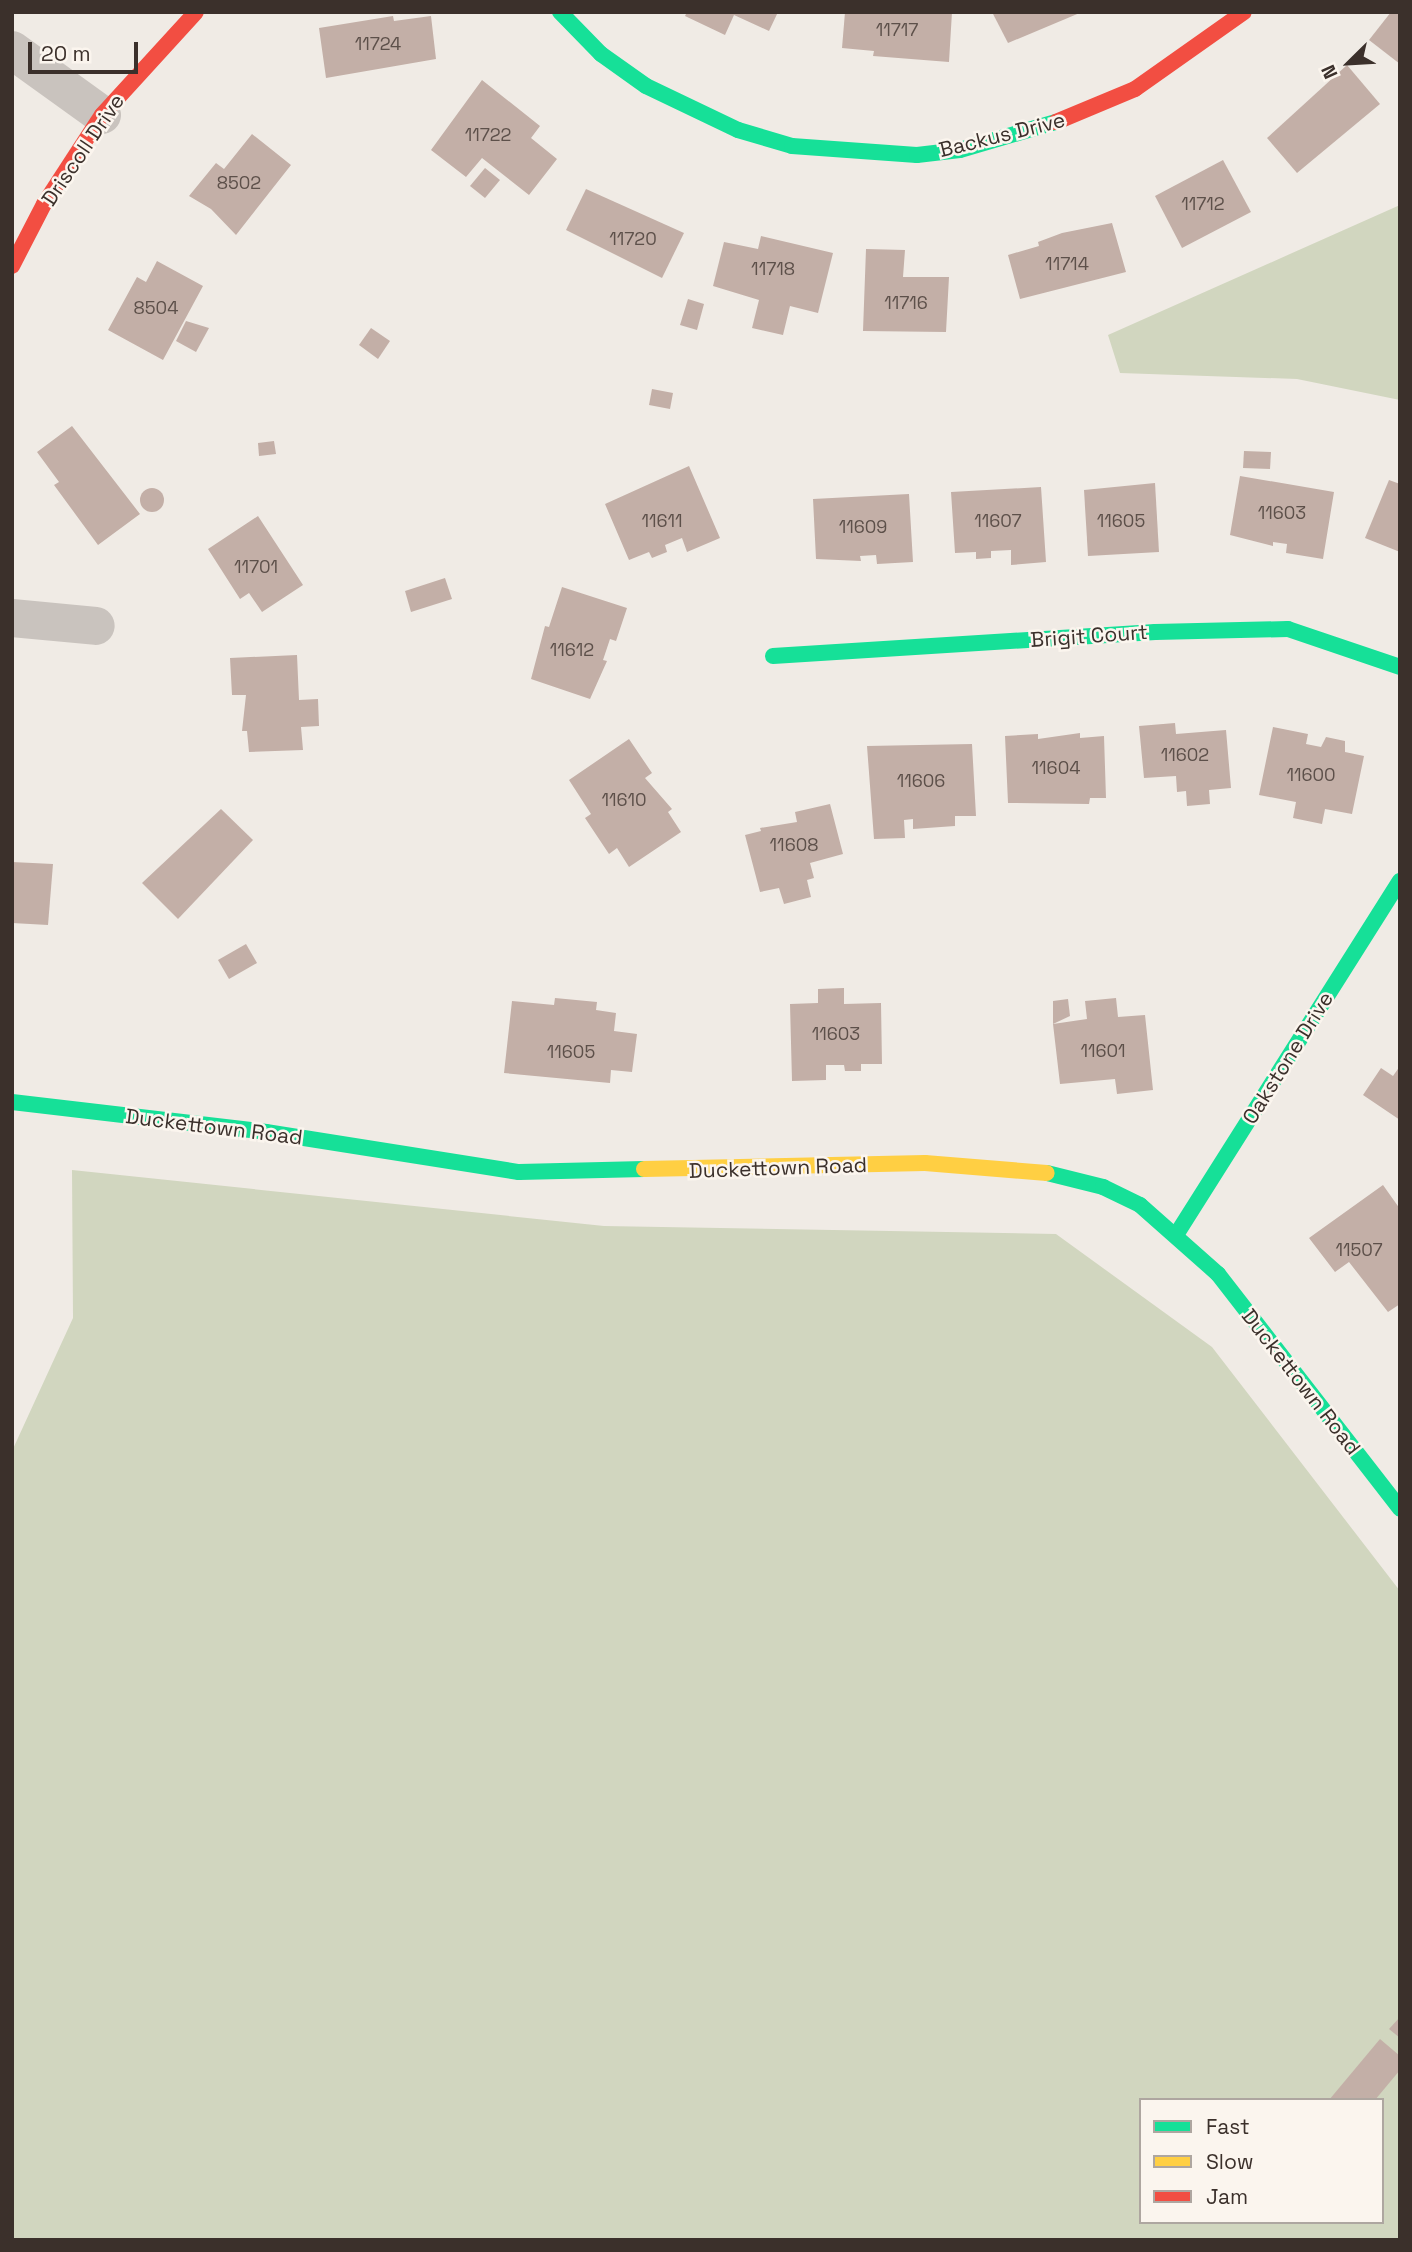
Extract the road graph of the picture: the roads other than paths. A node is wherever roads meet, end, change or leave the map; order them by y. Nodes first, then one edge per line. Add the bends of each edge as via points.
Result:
1 (196, 12) edge
2 (560, 12) edge
3 (1244, 12) edge
4 (12, 50) edge
5 (103, 115) junction
6 (12, 266) edge
7 (12, 618) edge
8 (96, 626) dead end
9 (773, 656) dead end
10 (1400, 667) edge
11 (1400, 881) edge
12 (12, 1102) edge
13 (1176, 1235) junction
14 (1400, 1509) edge

1 - 5 street, Driscoll Drive
2 - 3 street, Backus Drive via 601,54 646,86 738,130 792,146 917,155 960,150 1072,118 1135,89
4 - 5 street
5 - 6 street, Driscoll Drive via 44,204
7 - 8 street
9 - 10 street, Brigit Court via 1155,632 1288,629
11 - 13 street, Oakstone Drive
12 - 13 street, Duckettown Road via 266,1132 519,1172 925,1163 1046,1173 1103,1187 1140,1205
13 - 14 street, Duckettown Road via 1219,1274

